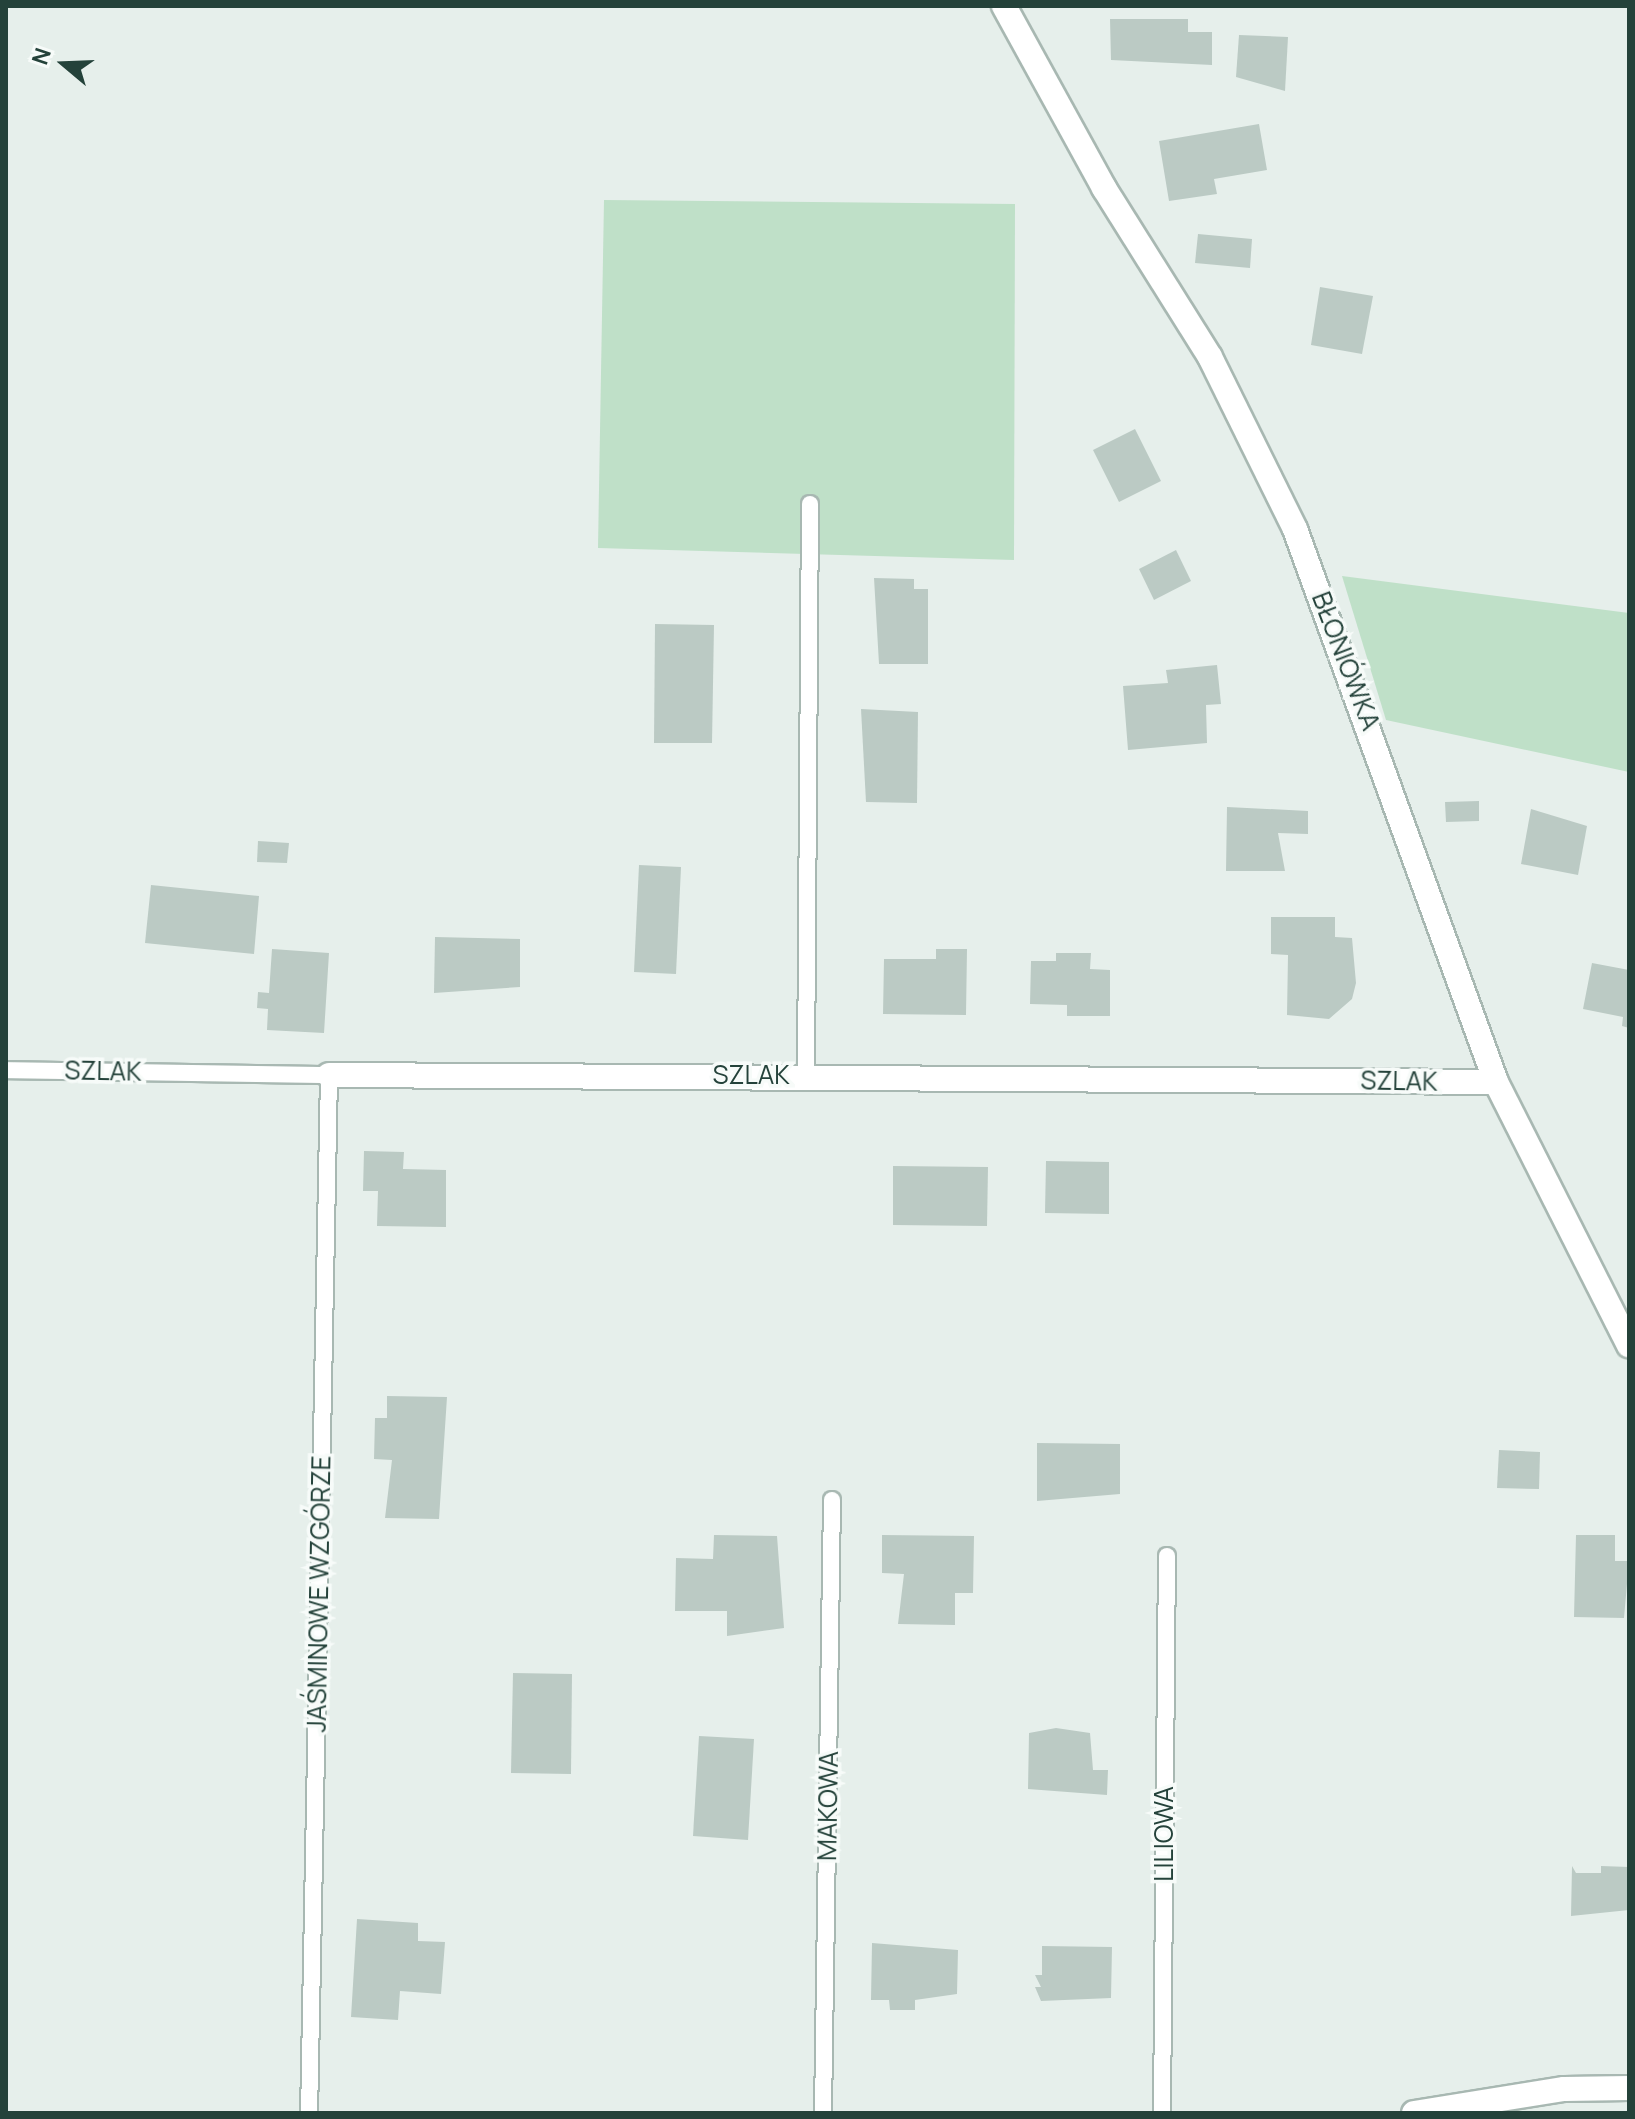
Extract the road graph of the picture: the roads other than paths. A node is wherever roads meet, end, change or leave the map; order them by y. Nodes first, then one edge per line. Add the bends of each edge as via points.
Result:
1 (1004, 6) edge
2 (810, 504) dead end
3 (6, 1070) edge
4 (329, 1075) junction
5 (806, 1075) junction
6 (1496, 1082) junction
7 (1629, 1345) edge
8 (832, 1500) dead end
9 (1167, 1556) dead end
10 (1629, 2088) edge
11 (309, 2113) edge
12 (823, 2113) edge
13 (1162, 2113) edge
14 (1414, 2113) edge

1 - 6 street, BŁONIÓWKA via 1104,188 1210,357 1295,529
2 - 5 lane
3 - 4 lane, SZLAK
4 - 5 street, SZLAK
4 - 11 lane, JAŚMINOWE WZGÓRZE
5 - 6 street, SZLAK
6 - 7 street, BŁONIÓWKA
8 - 12 lane, MAKOWA
9 - 13 lane, LILIOWA
10 - 14 street via 1564,2089

